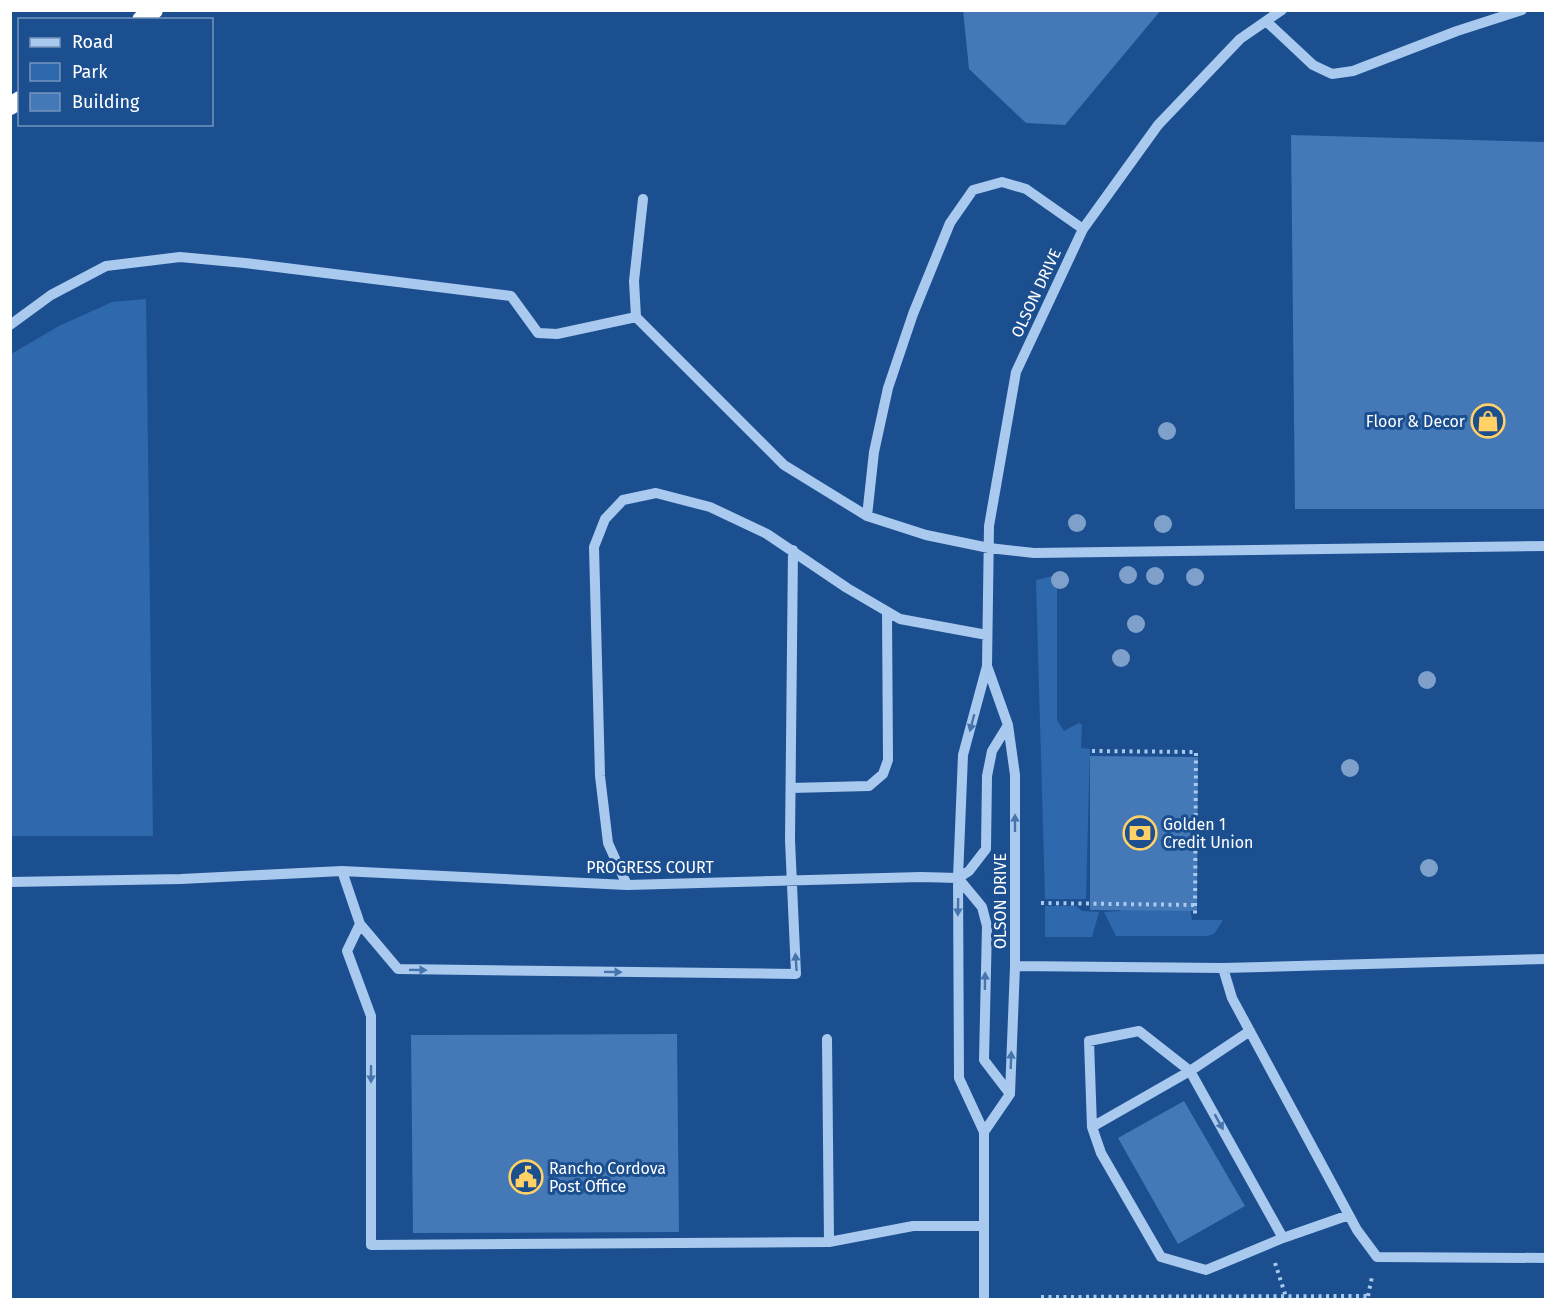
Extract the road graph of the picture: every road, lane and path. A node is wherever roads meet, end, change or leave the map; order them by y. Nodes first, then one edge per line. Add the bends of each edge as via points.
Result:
1 (1282, 10) edge
2 (1522, 10) edge
3 (1266, 21) junction
4 (644, 199) dead end
5 (1083, 229) junction
6 (636, 317) junction
7 (10, 325) edge
8 (867, 516) junction
9 (1545, 546) edge
10 (989, 548) junction
11 (793, 550) junction
12 (887, 612) junction
13 (987, 635) junction
14 (987, 666) junction
15 (1008, 725) junction
16 (1092, 751) dead end
17 (791, 788) junction
18 (342, 871) junction
19 (792, 879) junction
20 (958, 879) junction
21 (10, 882) edge
22 (627, 885) junction
23 (1041, 903) dead end
24 (1195, 905) junction
25 (1195, 915) dead end
26 (360, 924) junction
27 (1545, 959) edge
28 (1015, 966) junction
29 (1223, 969) junction
30 (1250, 1031) junction
31 (827, 1039) dead end
32 (1190, 1071) junction
33 (1010, 1094) junction
34 (1092, 1127) junction
35 (984, 1132) junction
36 (1349, 1215) junction
37 (984, 1226) junction
38 (1283, 1238) junction
39 (830, 1242) junction
40 (1273, 1258) dead end
41 (1545, 1258) edge
42 (1041, 1297) dead end
43 (1286, 1297) junction
44 (984, 1299) edge
45 (1368, 1299) edge

1 - 3 street, OLSON DRIVE
2 - 3 street via 1332,74 1313,65
3 - 5 street, OLSON DRIVE via 1240,39 1158,125
4 - 6 street via 634,281
5 - 8 street via 1026,189 1002,182 973,190 950,223 891,378 874,452
5 - 10 street, OLSON DRIVE via 1016,372 989,526
6 - 7 street via 557,334 538,333 511,296 180,257 106,266 51,295
6 - 8 street via 784,465
8 - 10 street via 926,535
9 - 10 street via 1034,553
10 - 13 street, OLSON DRIVE
11 - 12 street
11 - 17 street
11 - 22 street via 710,507 656,494 622,500 605,519 594,547 600,776 608,843
12 - 13 street via 900,619
12 - 17 street via 888,760 883,774 869,786
13 - 14 street, OLSON DRIVE
14 - 15 street, OLSON DRIVE
14 -> 20 street, OLSON DRIVE via 963,755
15 - 20 street via 992,751 987,776 986,849
28 -> 15 street, OLSON DRIVE via 1015,775
16 - 24 path via 1196,752
17 - 19 street
18 - 21 street, PROGRESS COURT
18 - 22 street, PROGRESS COURT
18 - 26 street
19 - 20 street, PROGRESS COURT
19 - 22 street, PROGRESS COURT
26 -> 19 street via 398,969 796,974
33 -> 20 street via 984,1060 987,926 982,907
20 -> 35 street, OLSON DRIVE via 959,1078
23 - 24 path
24 - 25 path
26 -> 39 street via 346,951 371,1016 371,1245
27 - 29 street
28 - 29 street
33 -> 28 street, OLSON DRIVE
29 - 30 street via 1232,998
30 - 32 street
30 - 36 street
31 - 39 street
32 - 34 street
32 - 34 street via 1139,1031 1089,1041
32 -> 38 street
33 - 35 street
34 - 38 street via 1101,1153 1161,1257 1206,1270
35 - 37 street, OLSON DRIVE
36 - 38 street
36 - 41 street via 1377,1257
37 - 39 street via 913,1226
37 - 44 street, OLSON DRIVE
40 - 43 path
42 - 43 path
43 - 45 path

